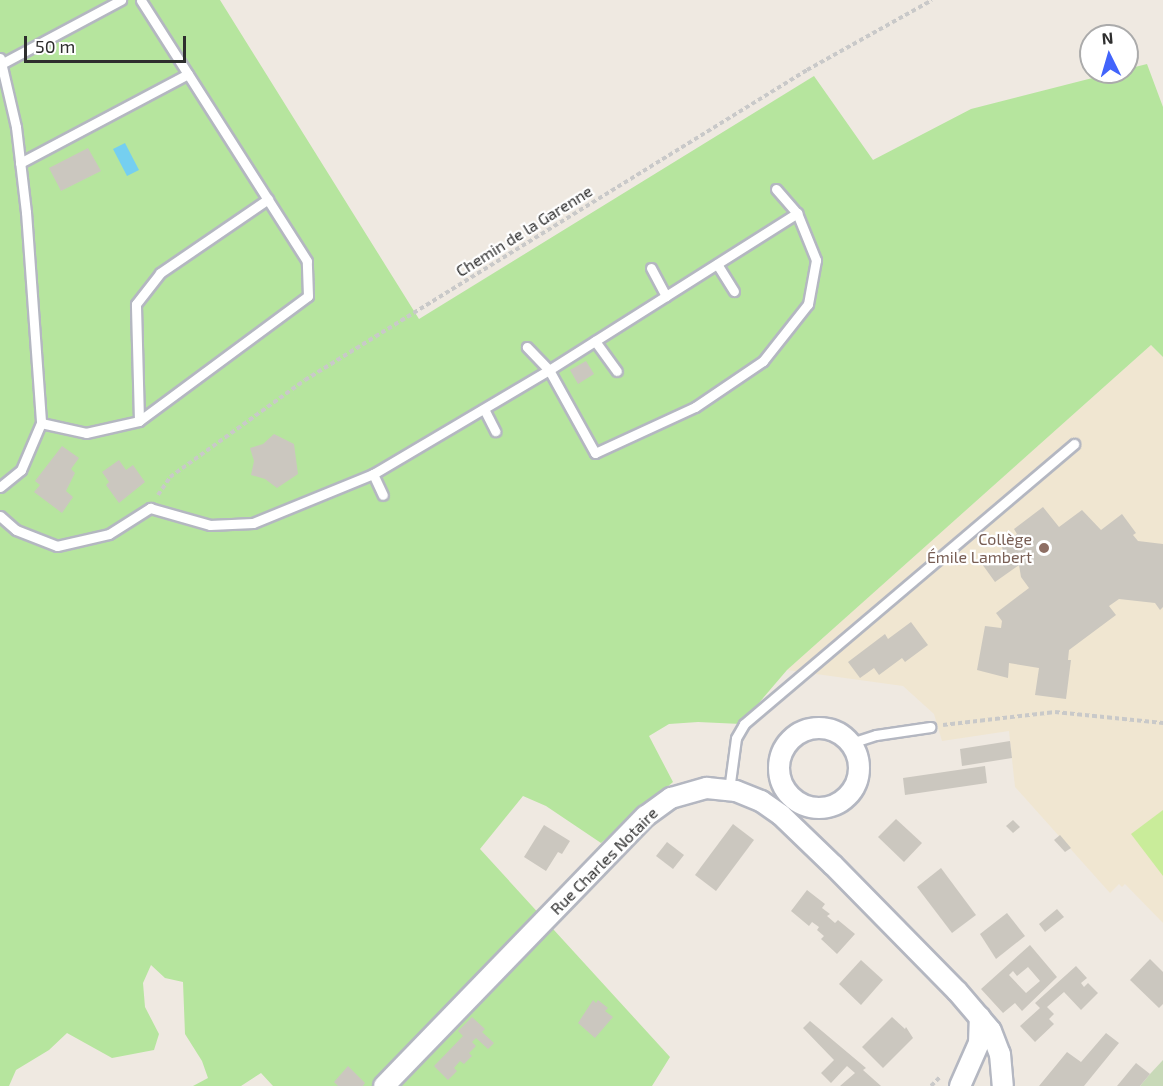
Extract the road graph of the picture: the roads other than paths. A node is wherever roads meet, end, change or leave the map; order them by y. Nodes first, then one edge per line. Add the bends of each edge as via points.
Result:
1 (121, 0) edge
2 (141, 0) edge
3 (1, 61) edge
4 (188, 74) junction
5 (20, 163) junction
6 (776, 189) dead end
7 (268, 199) junction
8 (797, 213) junction
9 (717, 264) junction
10 (651, 268) dead end
11 (734, 291) dead end
12 (666, 296) junction
13 (595, 341) junction
14 (527, 347) dead end
15 (549, 370) junction
16 (617, 371) dead end
17 (484, 409) junction
18 (139, 421) junction
19 (41, 423) junction
20 (495, 431) dead end
21 (1074, 444) dead end
22 (373, 474) junction
23 (0, 487) edge
24 (383, 495) dead end
25 (0, 516) edge
26 (930, 727) road end
27 (851, 743) junction
28 (729, 790) junction
29 (787, 793) junction
30 (772, 808) junction
31 (980, 1017) junction
32 (1001, 1085) edge
33 (384, 1086) edge
34 (960, 1086) edge

1 - 3 lane
2 - 4 lane
3 - 5 lane
4 - 5 lane
4 - 7 lane
5 - 19 lane
6 - 8 lane
7 - 18 lane via 160,273 136,304
7 - 18 lane via 307,261 308,297
8 - 9 lane
8 - 15 lane via 816,260 807,304 763,361 695,407 595,453
9 - 11 lane
9 - 12 lane
10 - 12 lane
12 - 13 lane
13 - 15 lane
13 - 16 lane
14 - 15 lane
15 - 17 lane
17 - 20 lane
17 - 22 lane
18 - 19 lane via 86,433
19 - 23 lane via 21,470
21 - 28 lane via 744,724 736,738
22 - 24 lane
22 - 25 lane via 253,523 210,525 150,508 109,534 57,546 16,530
26 - 27 lane
27 - 29 street via 824,728 794,736 782,751 779,763 779,776
27 - 29 street via 859,760 859,773 856,785 844,800 827,808 814,808 802,805
28 - 30 street, Rue Charles Notaire
28 - 33 street, Rue Charles Notaire via 695,790 657,806
29 - 30 street
30 - 31 street, Rue Charles Notaire
31 - 32 street, Rue Charles Notaire via 996,1041
31 - 34 street via 979,1043

